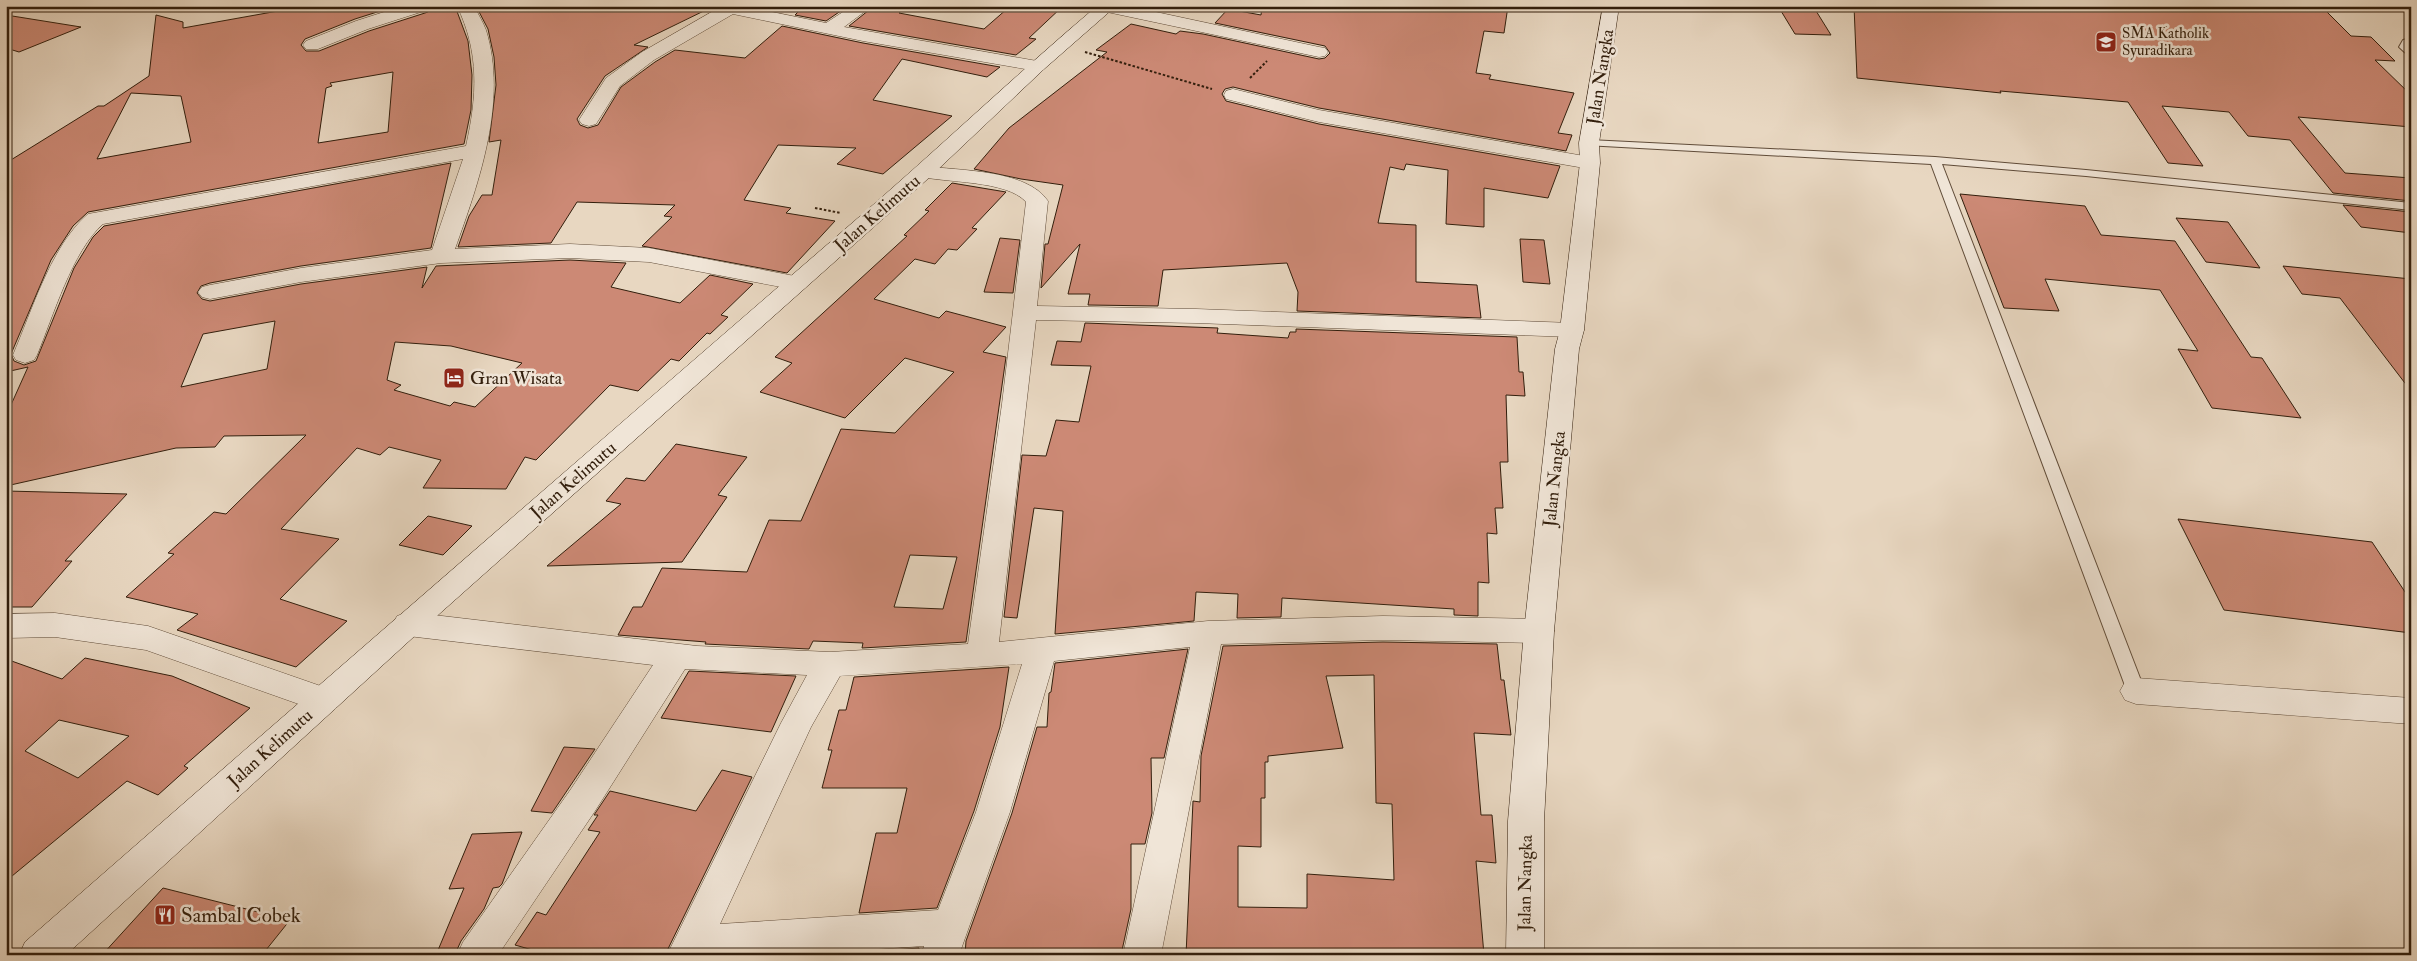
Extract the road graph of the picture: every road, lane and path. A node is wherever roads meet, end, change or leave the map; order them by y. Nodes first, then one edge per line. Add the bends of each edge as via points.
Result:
1 (421, 6) edge
2 (465, 6) edge
3 (864, 6) edge
4 (1611, 6) edge
5 (731, 7) edge
6 (1108, 7) edge
7 (829, 29) junction
8 (2411, 41) edge
9 (1283, 44) junction
10 (312, 45) dead end
11 (1062, 46) junction
12 (1319, 52) dead end
13 (2411, 56) edge
14 (1037, 66) junction
15 (1233, 95) junction
16 (590, 120) dead end
17 (474, 151) junction
18 (1590, 153) junction
19 (1935, 160) junction
20 (924, 172) junction
21 (2411, 207) edge
22 (441, 256) junction
23 (797, 283) junction
24 (210, 292) dead end
25 (1025, 313) junction
26 (1572, 330) junction
27 (25, 356) dead end
28 (408, 624) junction
29 (9, 629) edge
30 (1539, 631) junction
31 (1208, 634) junction
32 (1042, 649) junction
33 (982, 655) junction
34 (676, 656) junction
35 (830, 664) junction
36 (2136, 691) joint
37 (324, 700) junction
38 (2411, 711) edge
39 (945, 941) edge
40 (689, 949) edge
41 (38, 955) edge
42 (476, 955) edge
43 (1142, 955) edge
44 (1525, 955) edge

1 - 10 street via 362,24
2 - 17 street via 477,28 484,77 482,114
3 - 7 street
4 - 18 street, Jalan Nangka
5 - 7 street
5 - 16 street via 648,56 613,82
6 - 9 street
6 - 11 street, Jalan Kelimutu
7 - 14 street
8 - 13 lane via 2404,47
9 - 12 street
9 - 15 path
11 - 14 street, Jalan Kelimutu
11 - 15 path
14 - 20 street, Jalan Kelimutu
15 - 18 street via 1319,116
17 - 22 street via 458,213
17 - 27 street via 96,219 84,228 53,288
18 - 19 lane
18 - 26 street, Jalan Nangka
19 - 21 lane
19 - 36 lane
20 - 23 street, Jalan Kelimutu
20 - 25 street via 1008,184 1030,193 1037,201
22 - 23 street via 570,251 649,255
22 - 24 street via 301,275
23 - 28 street, Jalan Kelimutu
25 - 26 street
25 - 33 street
26 - 30 street, Jalan Nangka via 1567,349
28 - 34 street
28 - 37 street, Jalan Kelimutu
29 - 37 street via 55,625 148,638
30 - 31 street via 1383,628
30 - 44 street, Jalan Nangka via 1526,821
31 - 32 street
31 - 43 street
32 - 33 street
32 - 39 street via 993,812
33 - 35 street
34 - 35 street
34 - 42 street via 583,800
35 - 40 street via 797,723
36 - 38 street
37 - 41 street, Jalan Kelimutu
39 - 40 street

